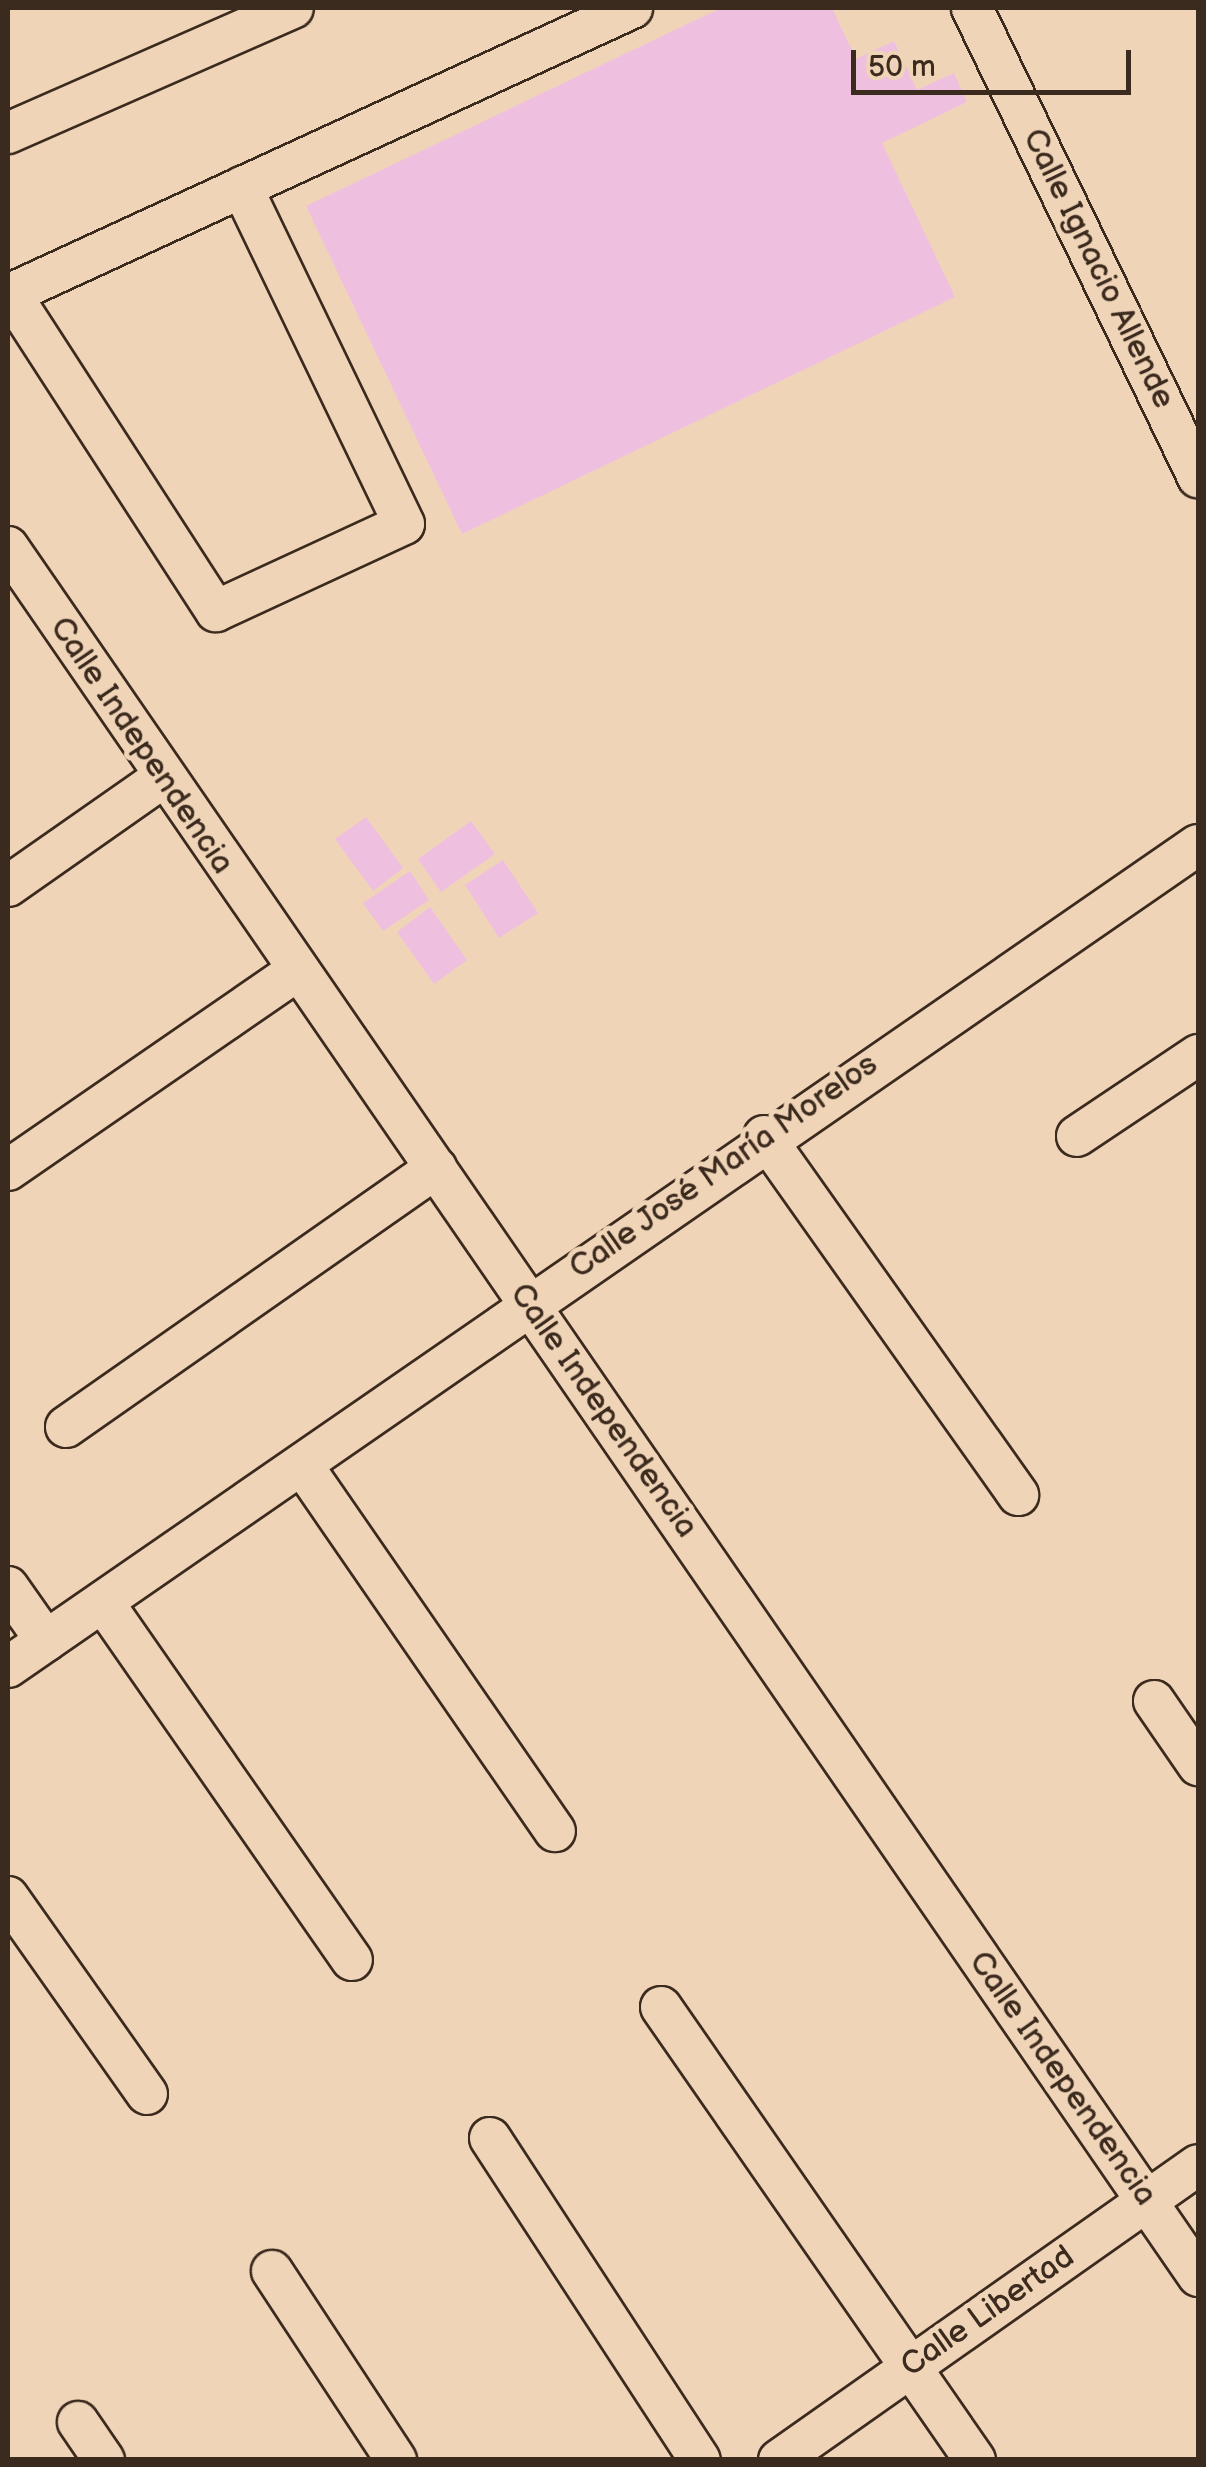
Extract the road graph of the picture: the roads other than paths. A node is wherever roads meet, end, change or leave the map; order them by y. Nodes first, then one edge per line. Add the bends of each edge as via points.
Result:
1 (293, 8) edge
2 (632, 8) edge
3 (972, 8) edge
4 (8, 133) edge
5 (242, 187) junction
6 (9, 294) edge
7 (1198, 477) edge
8 (8, 547) edge
9 (161, 778) junction
10 (1198, 845) edge
11 (8, 886) edge
12 (296, 971) junction
13 (1198, 1055) edge
14 (764, 1136) junction
15 (1077, 1136) dead end
16 (436, 1168) junction
17 (8, 1170) edge
18 (529, 1303) junction
19 (66, 1426) dead end
20 (305, 1469) junction
21 (1018, 1495) dead end
22 (8, 1587) edge
23 (103, 1602) junction
24 (46, 1641) junction
25 (8, 1667) edge
26 (1154, 1701) dead end
27 (1198, 1765) edge
28 (556, 1831) dead end
29 (8, 1897) edge
30 (352, 1960) dead end
31 (660, 2007) dead end
32 (146, 2094) dead end
33 (490, 2138) dead end
34 (1198, 2165) edge
35 (1146, 2201) junction
36 (272, 2272) dead end
37 (1198, 2276) edge
38 (909, 2368) junction
39 (78, 2422) dead end
40 (104, 2460) edge
41 (396, 2460) edge
42 (700, 2460) edge
43 (779, 2460) edge
44 (975, 2460) edge

1 - 4 street
2 - 5 street
3 - 7 street, Calle Ignacio Allende
5 - 6 street
5 - 6 street via 404,524 216,611
8 - 9 street, Calle Independencia
9 - 11 street
9 - 12 street, Calle Independencia
10 - 14 street, Calle José María Morelos
12 - 16 street, Calle Independencia
12 - 17 street
13 - 15 street
14 - 18 street, Calle José María Morelos
14 - 21 street
16 - 18 street, Calle Independencia
16 - 19 street
18 - 20 street, Calle José María Morelos
18 - 35 street, Calle Independencia
20 - 23 street, Calle José María Morelos
20 - 28 street
22 - 24 street
23 - 24 street, Calle José María Morelos
23 - 30 street
24 - 25 street, Calle José María Morelos
26 - 27 street
29 - 32 street
31 - 38 street
33 - 42 street
34 - 35 street, Calle Libertad
35 - 37 street, Calle Independencia
35 - 38 street, Calle Libertad
36 - 41 street
38 - 43 street, Calle Libertad
38 - 44 street
39 - 40 street

